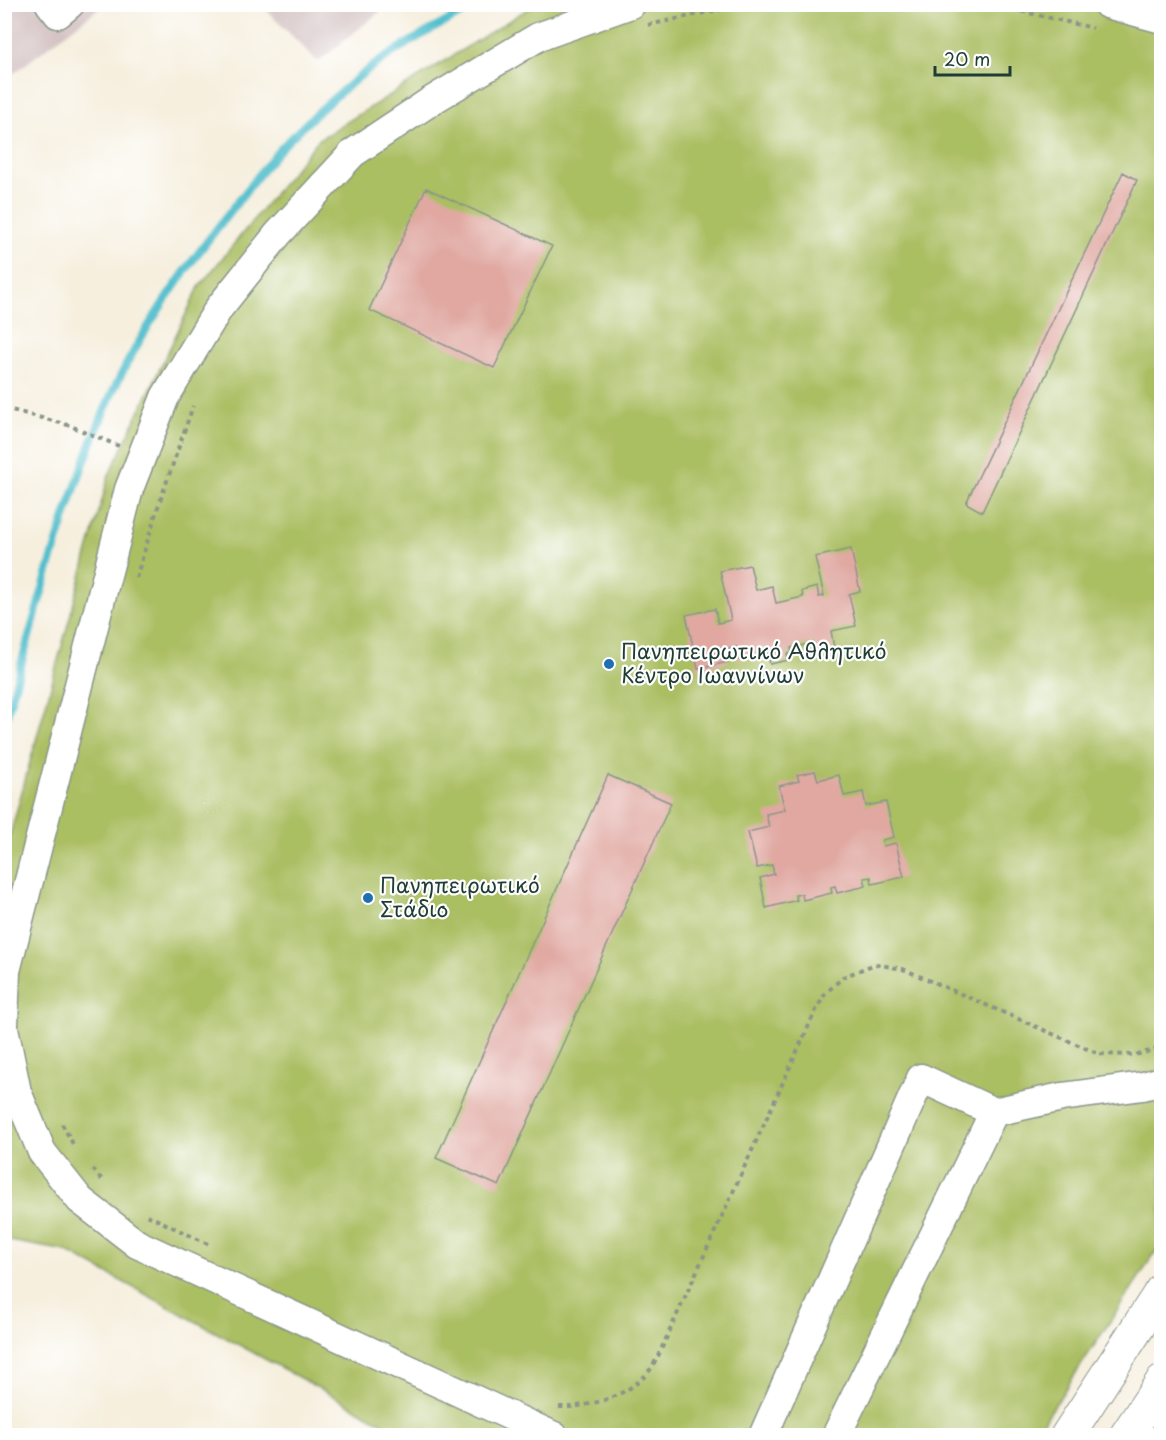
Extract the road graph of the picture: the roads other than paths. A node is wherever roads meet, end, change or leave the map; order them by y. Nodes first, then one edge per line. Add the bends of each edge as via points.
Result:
1 (50, 4) edge
2 (70, 4) edge
3 (635, 16) edge
4 (1101, 16) edge
5 (1161, 19) edge
6 (4, 1026) edge
7 (1161, 1081) edge
8 (994, 1112) junction
9 (1161, 1290) edge
10 (1161, 1382) edge
11 (554, 1436) edge
12 (763, 1436) edge
13 (836, 1436) edge
14 (1067, 1436) edge
15 (1126, 1436) edge

1 - 2 lane via 58,14
3 - 6 lane via 538,38 353,153 278,234 219,308 165,397 129,489 6,971
4 - 5 lane
6 - 11 lane via 17,1092 42,1152 80,1200 137,1244
7 - 8 lane
8 - 12 lane via 921,1078
8 - 13 lane
9 - 14 main road
10 - 15 main road

